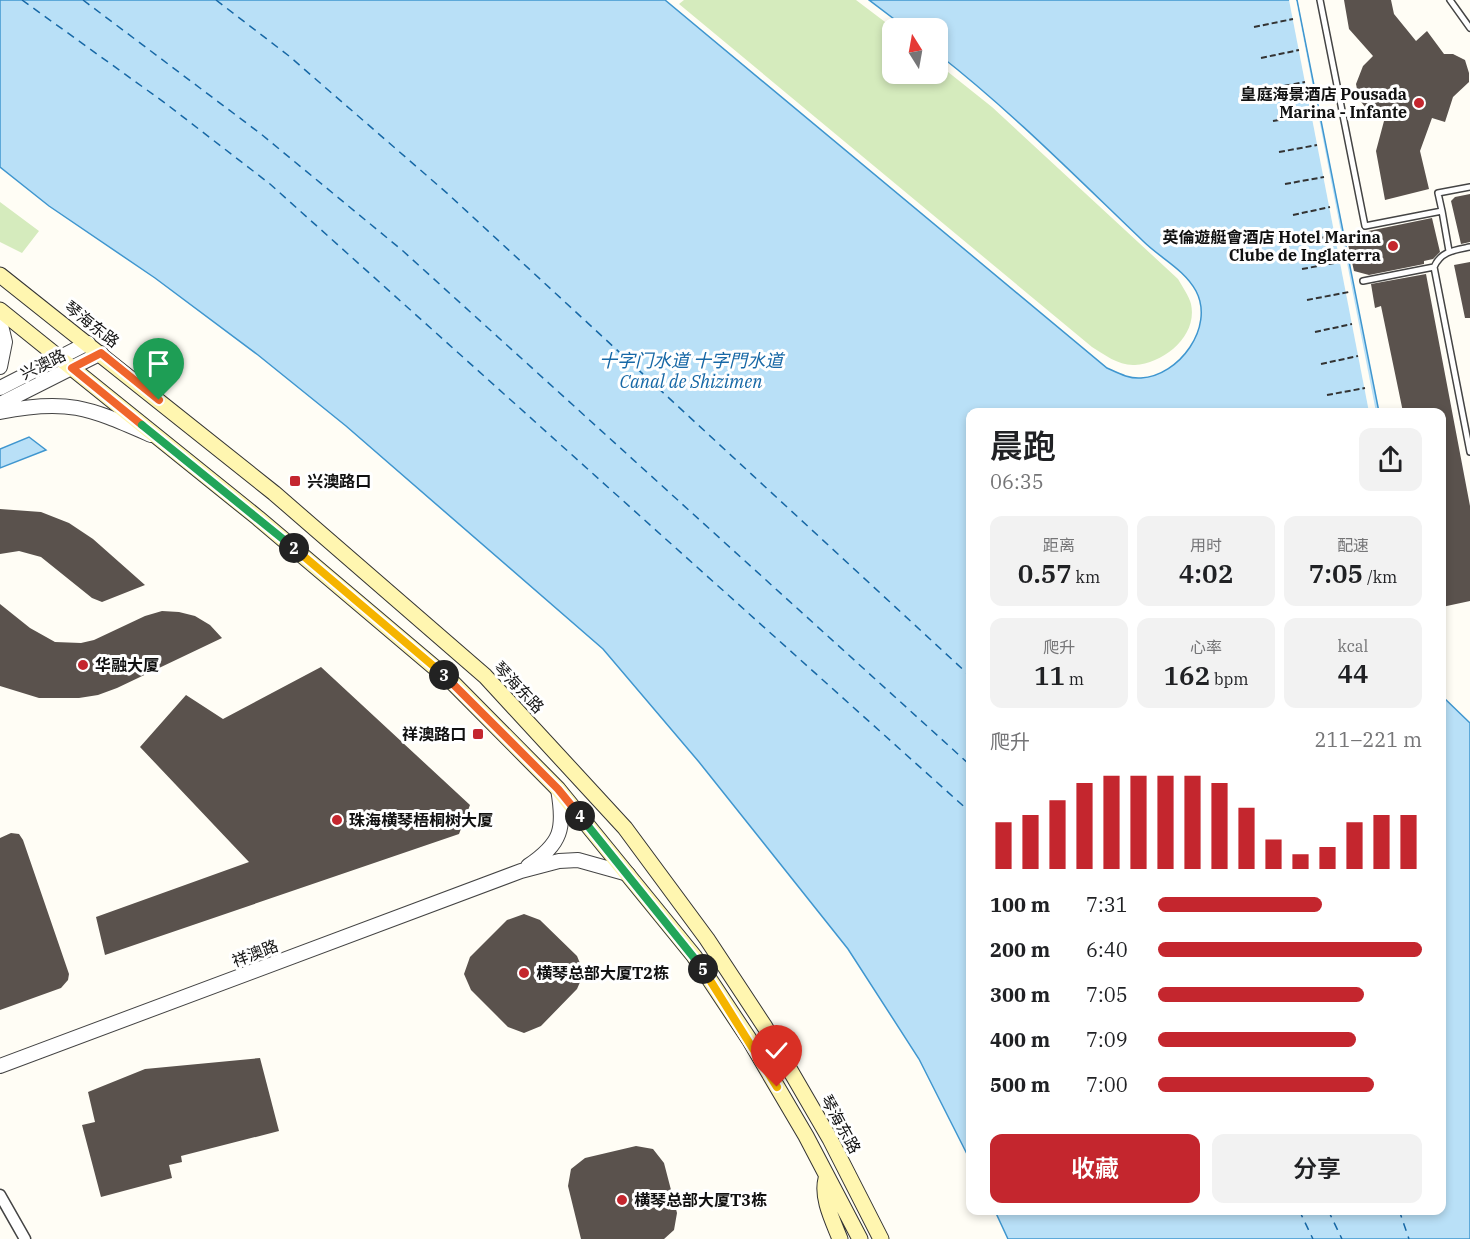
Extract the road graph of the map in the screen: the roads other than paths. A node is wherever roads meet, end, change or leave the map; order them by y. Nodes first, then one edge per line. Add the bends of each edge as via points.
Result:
1 (1320, 0) edge
2 (1450, 0) edge
3 (1470, 28) edge
4 (1470, 187) edge
5 (1442, 212) junction
6 (1470, 247) edge
7 (1449, 251) junction
8 (1434, 267) junction
9 (0, 275) edge
10 (1363, 281) dead end
11 (0, 310) edge
12 (0, 321) edge
13 (88, 343) junction
14 (101, 353) junction
15 (61, 357) junction
16 (0, 367) edge
17 (72, 368) junction
18 (0, 388) edge
19 (0, 404) edge
20 (0, 412) edge
21 (159, 439) junction
22 (1470, 452) edge
23 (558, 789) junction
24 (521, 871) junction
25 (628, 874) junction
26 (0, 1066) edge
27 (826, 1176) junction
28 (0, 1195) edge
29 (25, 1239) edge
30 (840, 1239) edge
31 (860, 1239) edge
32 (881, 1239) edge

1 - 5 lane via 1365,226
2 - 3 lane
4 - 5 lane via 1438,193
5 - 7 lane
6 - 7 lane
7 - 8 lane
8 - 10 lane
8 - 22 lane
9 - 13 main road, 琴海东路
11 - 15 main road
12 - 16 street via 5,342
13 - 14 main road, 琴海东路
13 - 15 street, 兴澳路
14 - 17 street, 兴澳路
14 - 32 main road, 琴海东路 via 274,493 485,676 625,828 707,939 765,1027 830,1139
15 - 17 main road
15 - 18 street, 兴澳路
17 - 19 street, 兴澳路
17 - 21 main road
20 - 21 street via 60,404 87,409
21 - 23 main road via 453,682
23 - 24 street, 祥澳路 via 561,830 554,845
23 - 25 main road
24 - 25 street, 祥澳路 via 578,860
24 - 26 street, 祥澳路
25 - 27 main road via 694,956 749,1039
27 - 30 main road via 824,1187
27 - 31 main road
28 - 29 street

